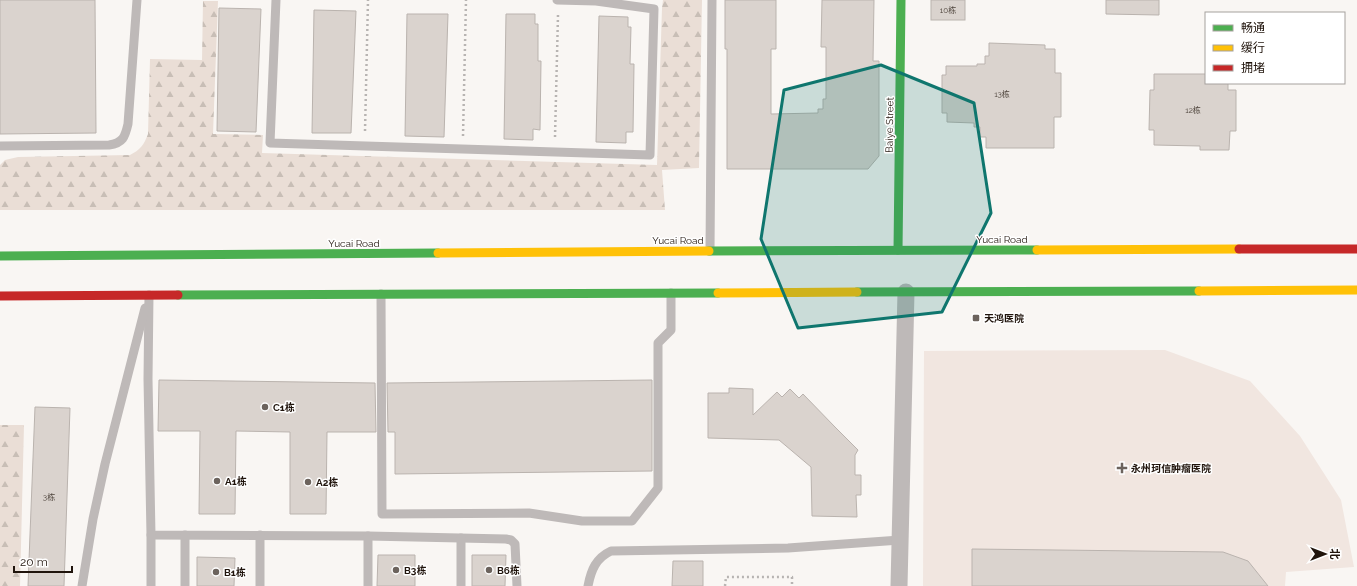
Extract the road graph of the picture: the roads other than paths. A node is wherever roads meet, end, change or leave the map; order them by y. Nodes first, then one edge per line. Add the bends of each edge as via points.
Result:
1 (137, 0) edge
2 (276, 0) edge
3 (558, 0) edge
4 (712, 0) edge
5 (901, 0) edge
6 (596, 1) edge
7 (655, 4) edge
8 (0, 146) edge
9 (1357, 249) edge
10 (898, 250) junction
11 (710, 251) junction
12 (0, 256) edge
13 (1357, 290) edge
14 (906, 292) junction
15 (671, 293) junction
16 (381, 294) junction
17 (149, 295) junction
18 (0, 296) edge
19 (151, 535) junction
20 (185, 535) junction
21 (260, 535) junction
22 (368, 536) junction
23 (461, 538) junction
24 (900, 540) junction
25 (82, 586) edge
26 (151, 586) edge
27 (185, 586) edge
28 (260, 586) edge
29 (368, 586) edge
30 (461, 586) edge
31 (517, 586) edge
32 (588, 586) edge
33 (899, 586) edge

1 - 8 lane via 128,124 122,140 109,145
2 - 7 lane via 270,143 650,155
3 - 6 lane
4 - 11 lane
5 - 10 main road, Baiye Street
6 - 7 lane
9 - 10 main road, Yucai Road
10 - 11 main road, Yucai Road
11 - 12 main road, Yucai Road
13 - 14 main road
14 - 15 main road
14 - 24 street
15 - 16 main road
15 - 16 lane via 671,330 658,343 658,488 632,521 582,521 529,513 382,514
16 - 17 main road
17 - 18 main road
17 - 19 lane
17 - 25 lane via 105,464
19 - 20 lane
19 - 26 lane
20 - 21 lane
20 - 27 lane
21 - 22 lane
21 - 28 lane
22 - 23 lane
22 - 29 lane
23 - 30 lane
23 - 31 lane via 511,540 515,544
24 - 32 lane via 788,548 611,552 596,562
24 - 33 street

